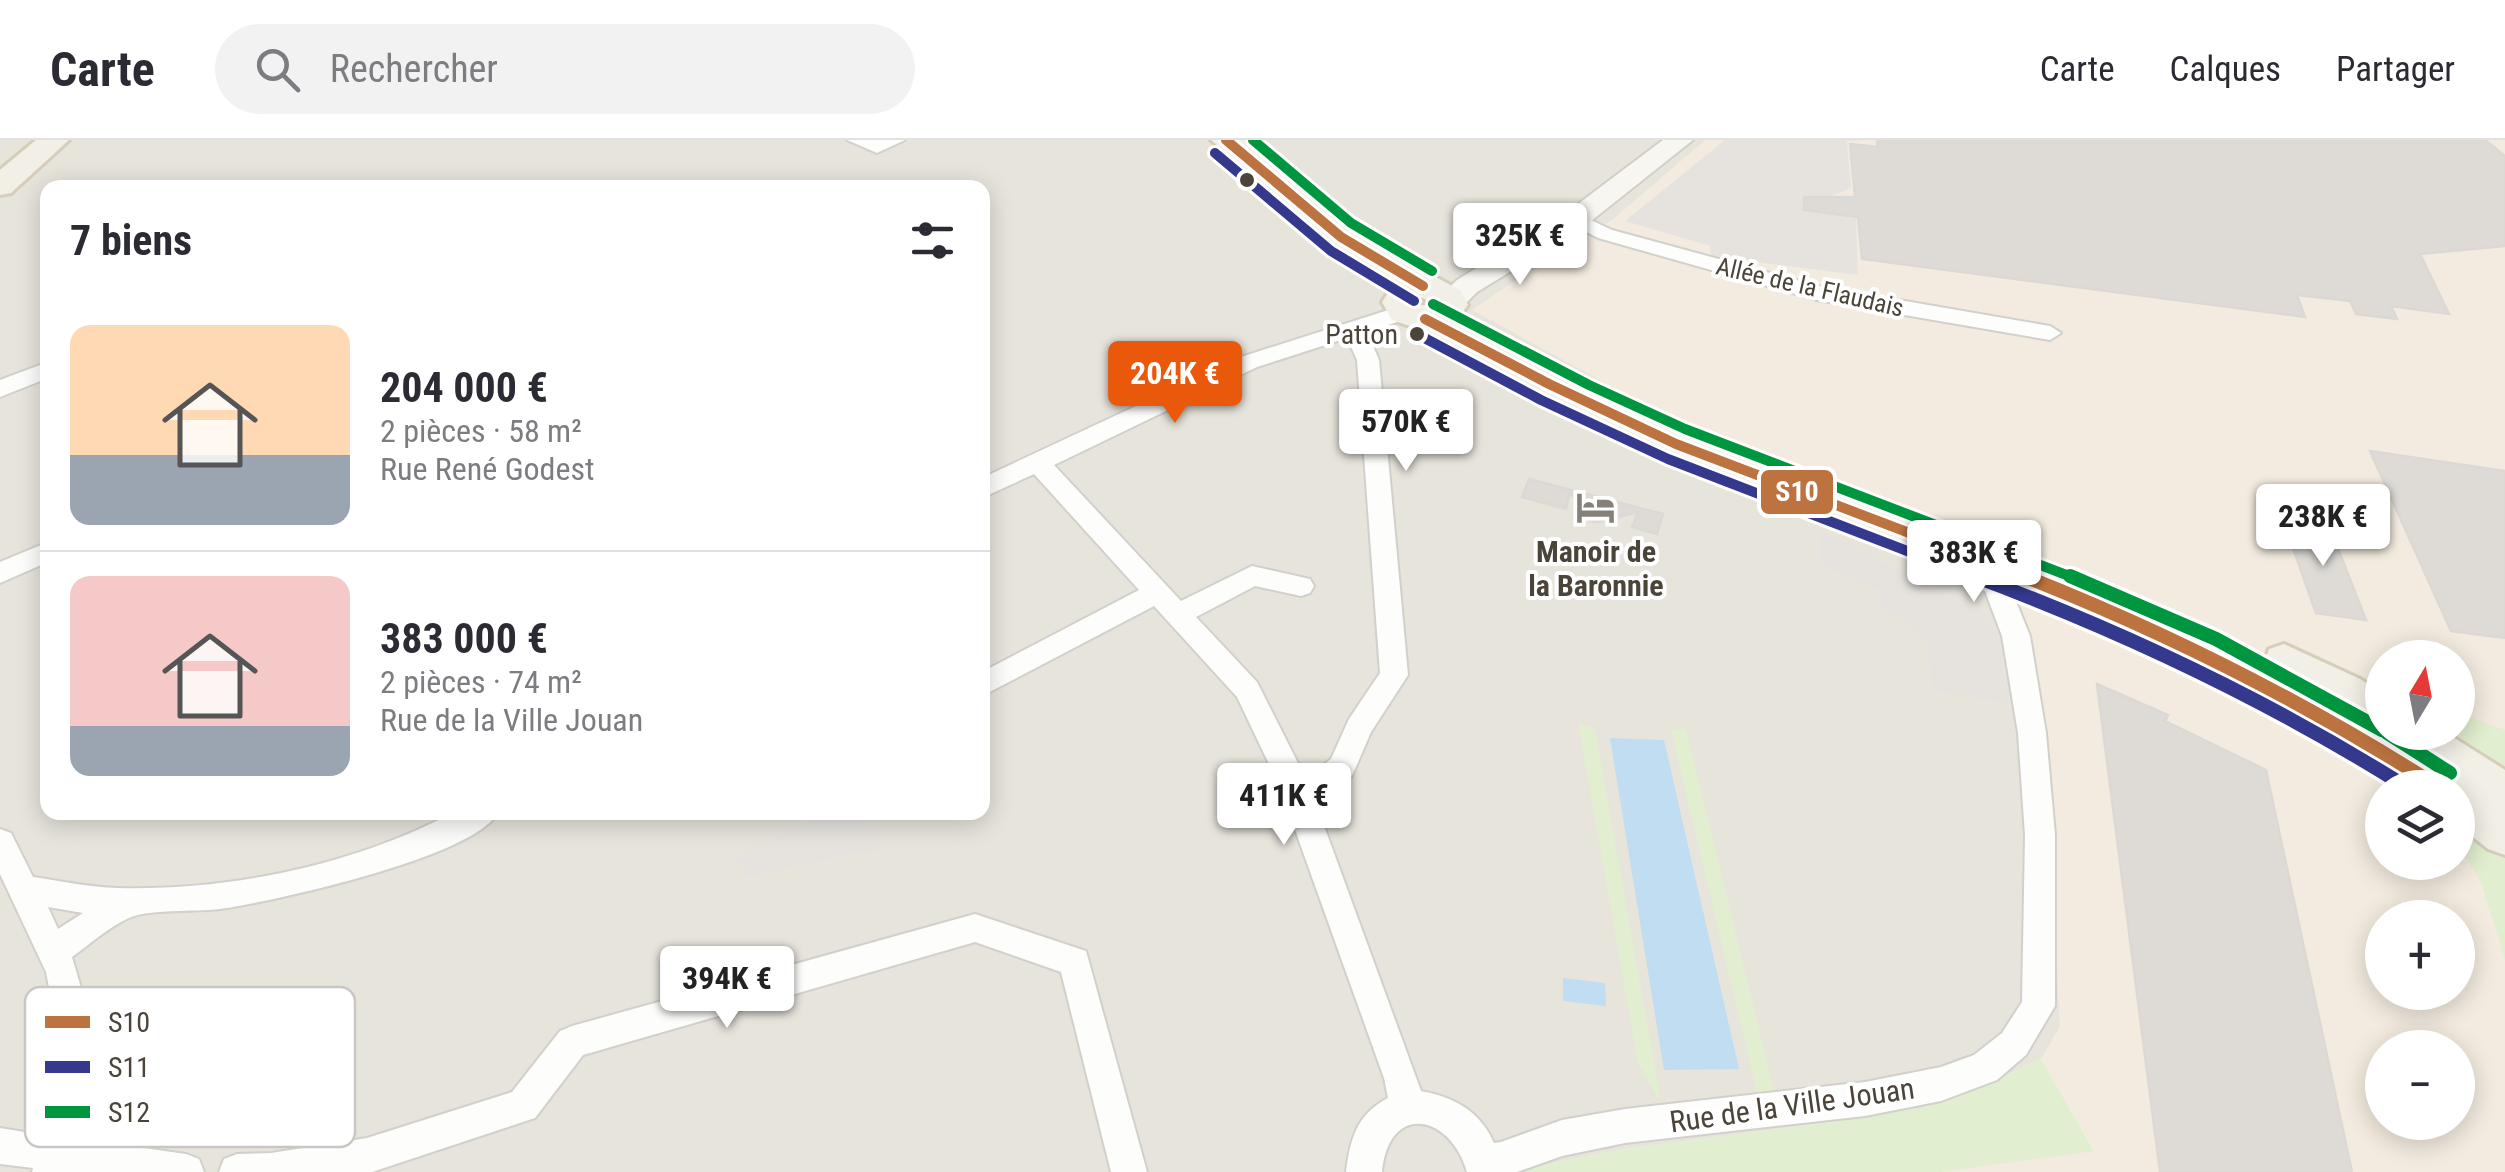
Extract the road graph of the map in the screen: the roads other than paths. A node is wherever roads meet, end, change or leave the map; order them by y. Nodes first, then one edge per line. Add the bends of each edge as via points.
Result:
1 (54, 140) edge
2 (858, 140) edge
3 (895, 140) edge
4 (1226, 140) edge
5 (1680, 140) edge
6 (0, 186) edge
7 (1567, 225) junction
8 (1426, 301) junction
9 (1355, 330) junction
10 (2050, 333) dead end
11 (40, 372) edge
12 (0, 389) edge
13 (1037, 462) junction
14 (990, 485) edge
15 (40, 555) edge
16 (1980, 560) junction
17 (0, 573) edge
18 (1301, 586) dead end
19 (2062, 592) junction
20 (1167, 604) junction
21 (2010, 614) junction
22 (990, 681) edge
23 (2365, 705) edge
24 (2436, 750) edge
25 (2413, 770) edge
26 (1294, 785) junction
27 (2505, 794) edge
28 (2475, 812) edge
29 (466, 820) edge
30 (2505, 835) edge
31 (0, 842) edge
32 (23, 890) junction
33 (92, 898) junction
34 (126, 902) junction
35 (47, 938) junction
36 (63, 987) edge
37 (1408, 1108) junction
38 (0, 1146) edge
39 (51, 1163) edge
40 (1485, 1167) edge
41 (1356, 1171) edge
42 (186, 1172) edge
43 (237, 1172) edge
44 (1130, 1172) edge

1 - 6 main road
2 - 3 street via 878,146
4 - 8 main road
5 - 7 street
7 - 8 street
7 - 10 street, Allée de la Flaudais via 1818,293
8 - 9 street
8 - 16 main road via 1488,355 1669,443
8 - 23 main road via 1692,442 2238,641
9 - 13 street via 1249,362
9 - 26 street via 1368,360 1394,675 1342,767 1330,777
11 - 12 street
13 - 14 street
13 - 20 street
15 - 17 street
16 - 19 main road
16 - 21 street, Rue de la Ville Jouan
18 - 20 street via 1252,576
19 - 21 street via 2025,598
19 - 25 main road via 2312,707
20 - 22 street
20 - 26 street via 1247,690
21 - 40 street, Rue de la Ville Jouan via 2032,733 2042,965 2038,1006 2014,1044 1985,1068 1941,1084 1625,1126 1562,1138
24 - 27 main road
26 - 37 street
28 - 30 main road
29 - 34 street via 355,866 250,890
31 - 32 street
32 - 33 street
32 - 35 street
33 - 34 street
33 - 35 street
34 - 35 street
35 - 36 street
37 - 40 street via 1451,1115 1469,1130
37 - 41 street via 1374,1128
38 - 39 street
39 - 42 street
43 - 44 street via 367,1156 523,1106 572,1042 974,928 1076,962

